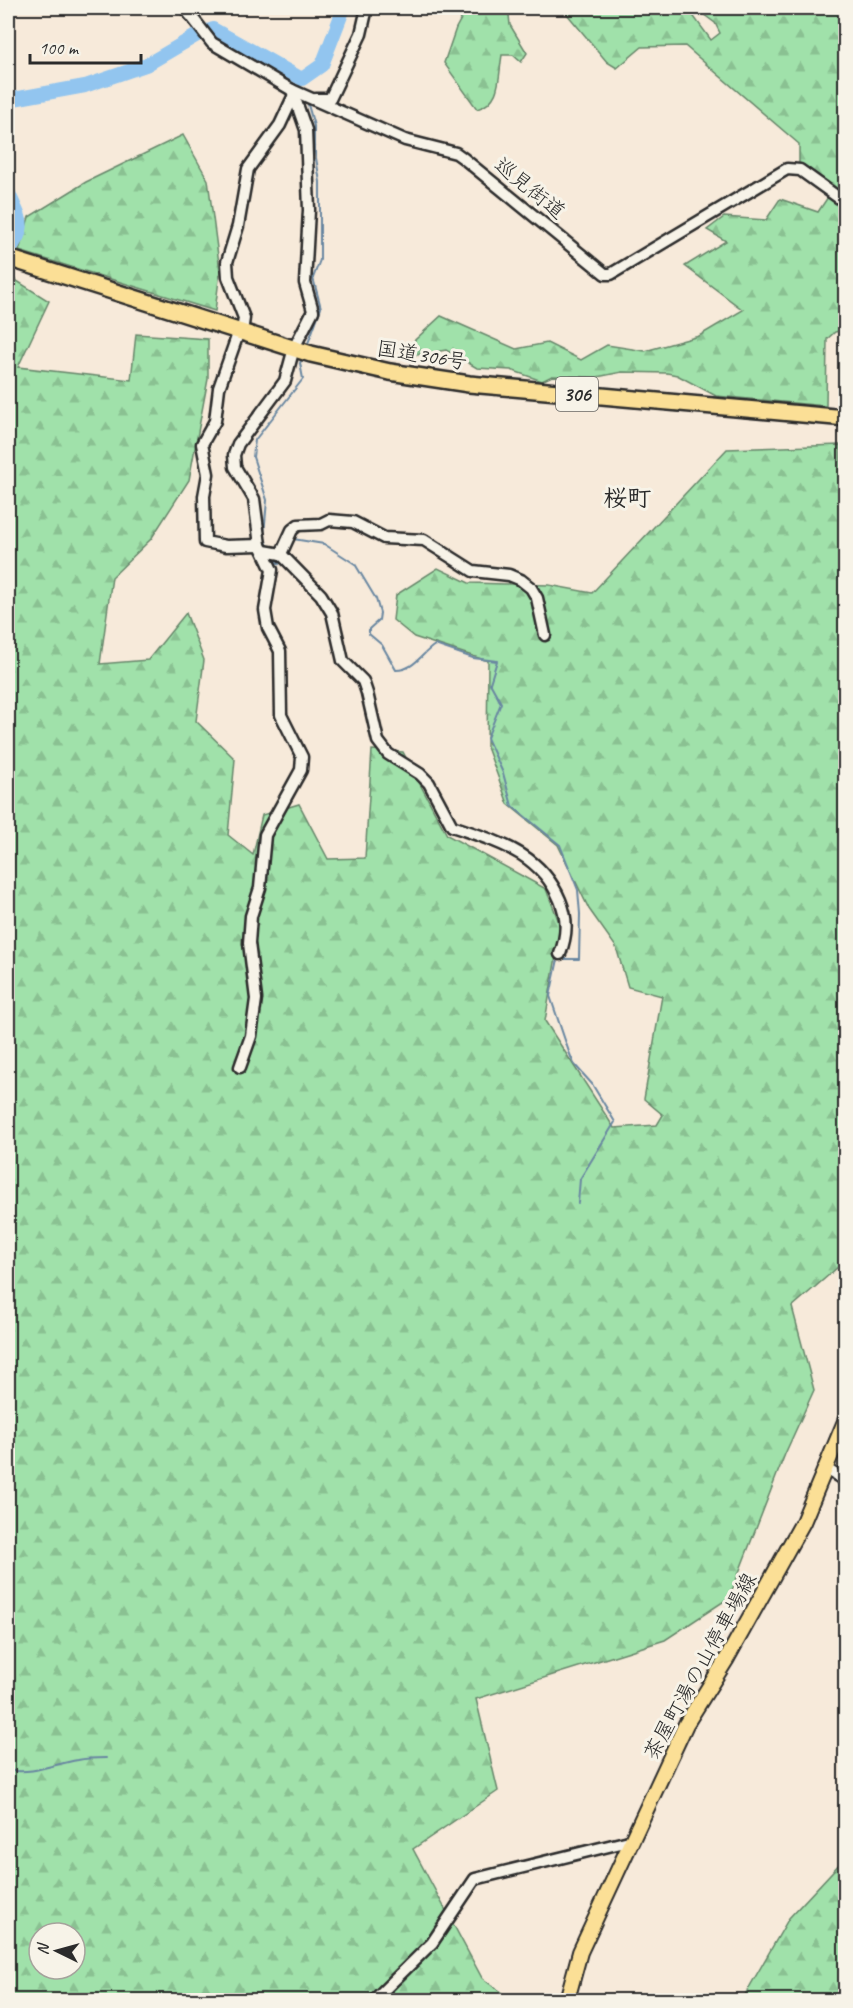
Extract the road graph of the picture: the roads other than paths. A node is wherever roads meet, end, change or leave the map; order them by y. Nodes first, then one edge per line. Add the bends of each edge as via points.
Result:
1 (200, 8) edge
2 (367, 8) edge
3 (187, 11) edge
4 (294, 93) junction
5 (312, 99) junction
6 (846, 203) edge
7 (10, 259) edge
8 (241, 331) junction
9 (301, 350) junction
10 (846, 418) edge
11 (273, 552) junction
12 (545, 635) dead end
13 (560, 954) dead end
14 (240, 1067) dead end
15 (846, 1419) edge
16 (825, 1468) junction
17 (846, 1481) edge
18 (633, 1840) junction
19 (374, 2001) edge
20 (567, 2001) edge

1 - 3 street
2 - 5 street via 361,34 330,99
3 - 4 street, 巡見街道 via 212,43
4 - 5 street, 巡見街道
4 - 8 street via 280,125 248,170 227,262 228,277 244,318
4 - 9 street via 307,134 309,210 305,283 313,310
5 - 6 street, 巡見街道 via 405,140 456,153 605,274 612,274 787,169 800,170
7 - 8 highway, 国道306号 / 306
8 - 9 highway, 国道306号 / 306
8 - 11 street via 222,378 215,421 202,444 208,474 204,496 205,542
9 - 10 highway, 国道306号 / 306 via 434,380
9 - 11 street via 285,381 234,455
11 - 12 street via 298,525 329,520 353,522 384,538 424,540 473,571 509,575 531,588
11 - 13 street via 321,595 332,613 340,653 363,681 378,741 388,754 429,783 452,826 501,843 546,873 562,906 567,934
11 - 14 street via 265,610 268,628 280,651 281,715 302,757 301,770 265,835 249,943 256,999 251,1036
15 - 16 main road, 茶屋町湯の山停車場線
16 - 17 street
16 - 18 main road, 茶屋町湯の山停車場線 via 803,1522 687,1724
18 - 19 street via 475,1879 432,1943
18 - 20 main road, 茶屋町湯の山停車場線 via 580,1952

